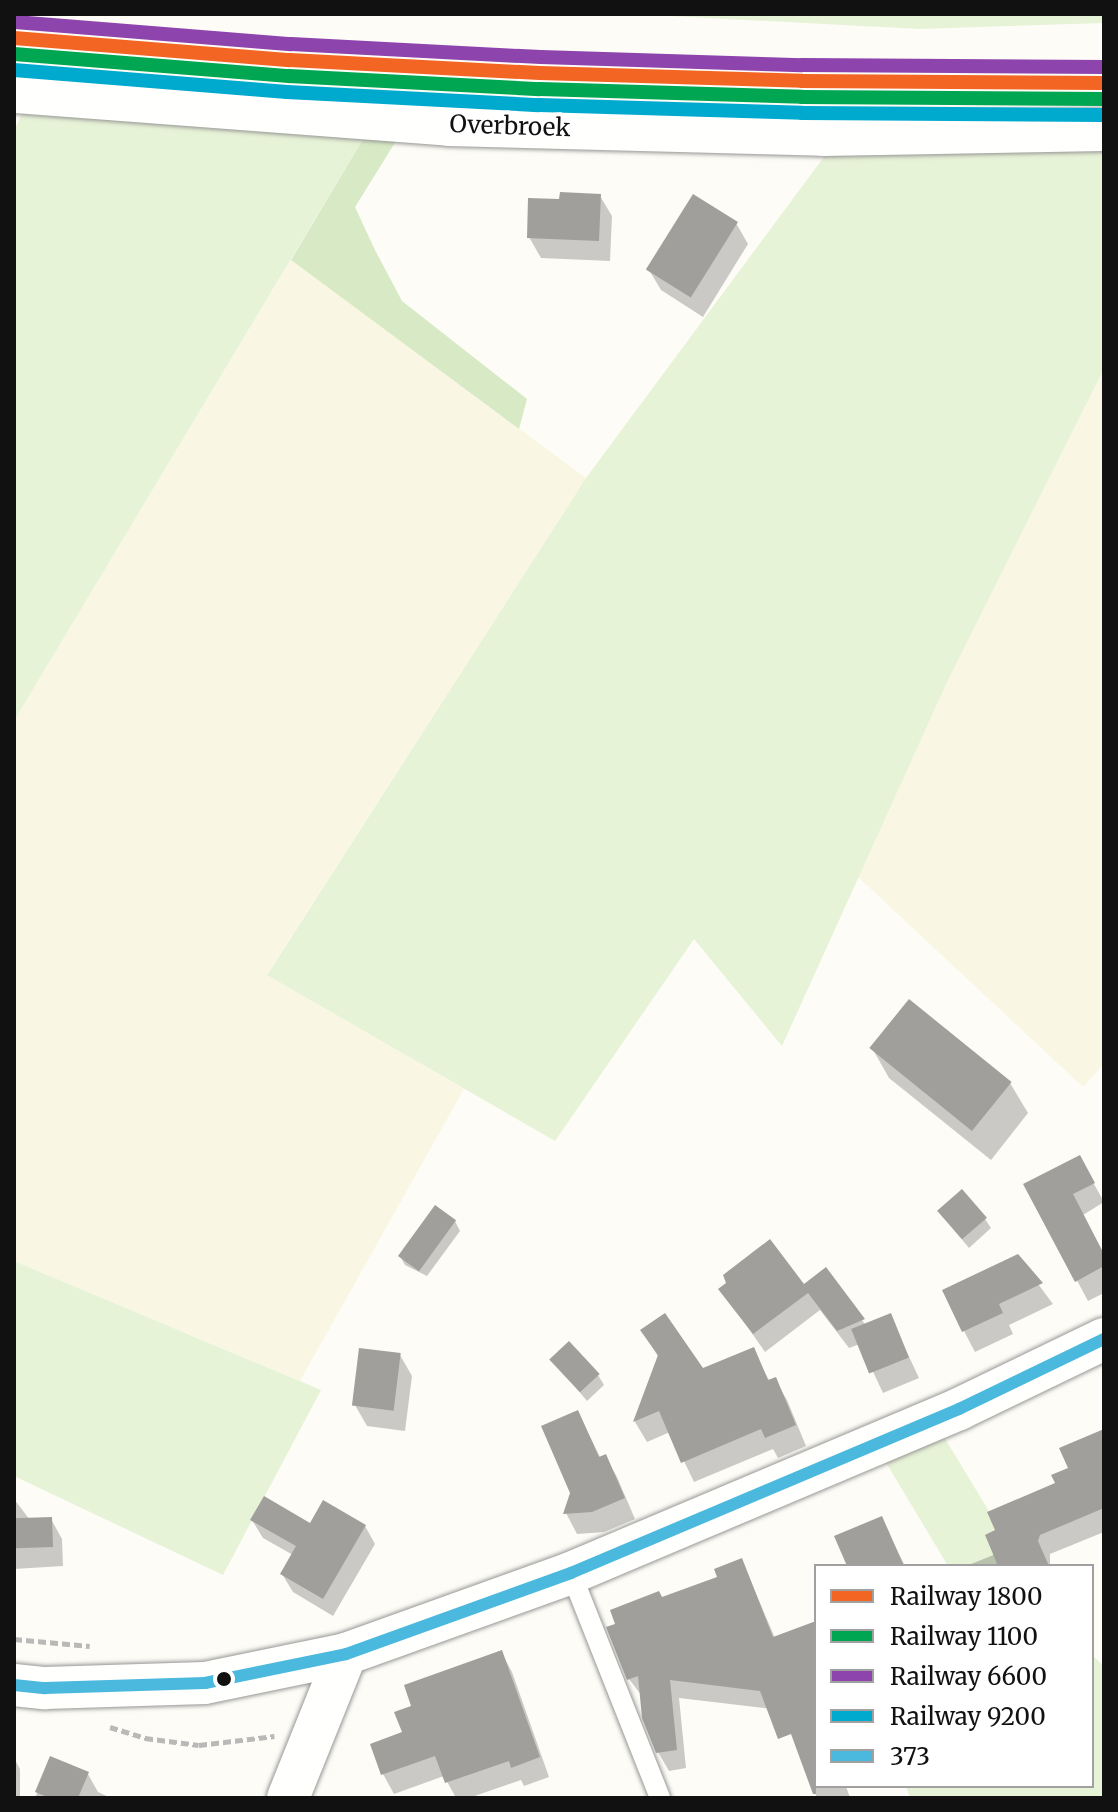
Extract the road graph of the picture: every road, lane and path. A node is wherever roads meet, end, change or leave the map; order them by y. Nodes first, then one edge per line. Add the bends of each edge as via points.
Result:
1 (14, 92) edge
2 (1104, 130) edge
3 (1104, 1339) edge
4 (571, 1573) junction
5 (346, 1654) junction
6 (14, 1685) edge
7 (96, 1722) dead end
8 (316, 1731) junction
9 (288, 1798) edge
10 (660, 1798) edge

1 - 2 street, Overbroek via 449,125 823,135
3 - 4 street via 959,1409
4 - 5 street
4 - 10 lane
5 - 6 street via 205,1683
5 - 8 street
7 - 8 path via 145,1738 199,1745
8 - 9 street

